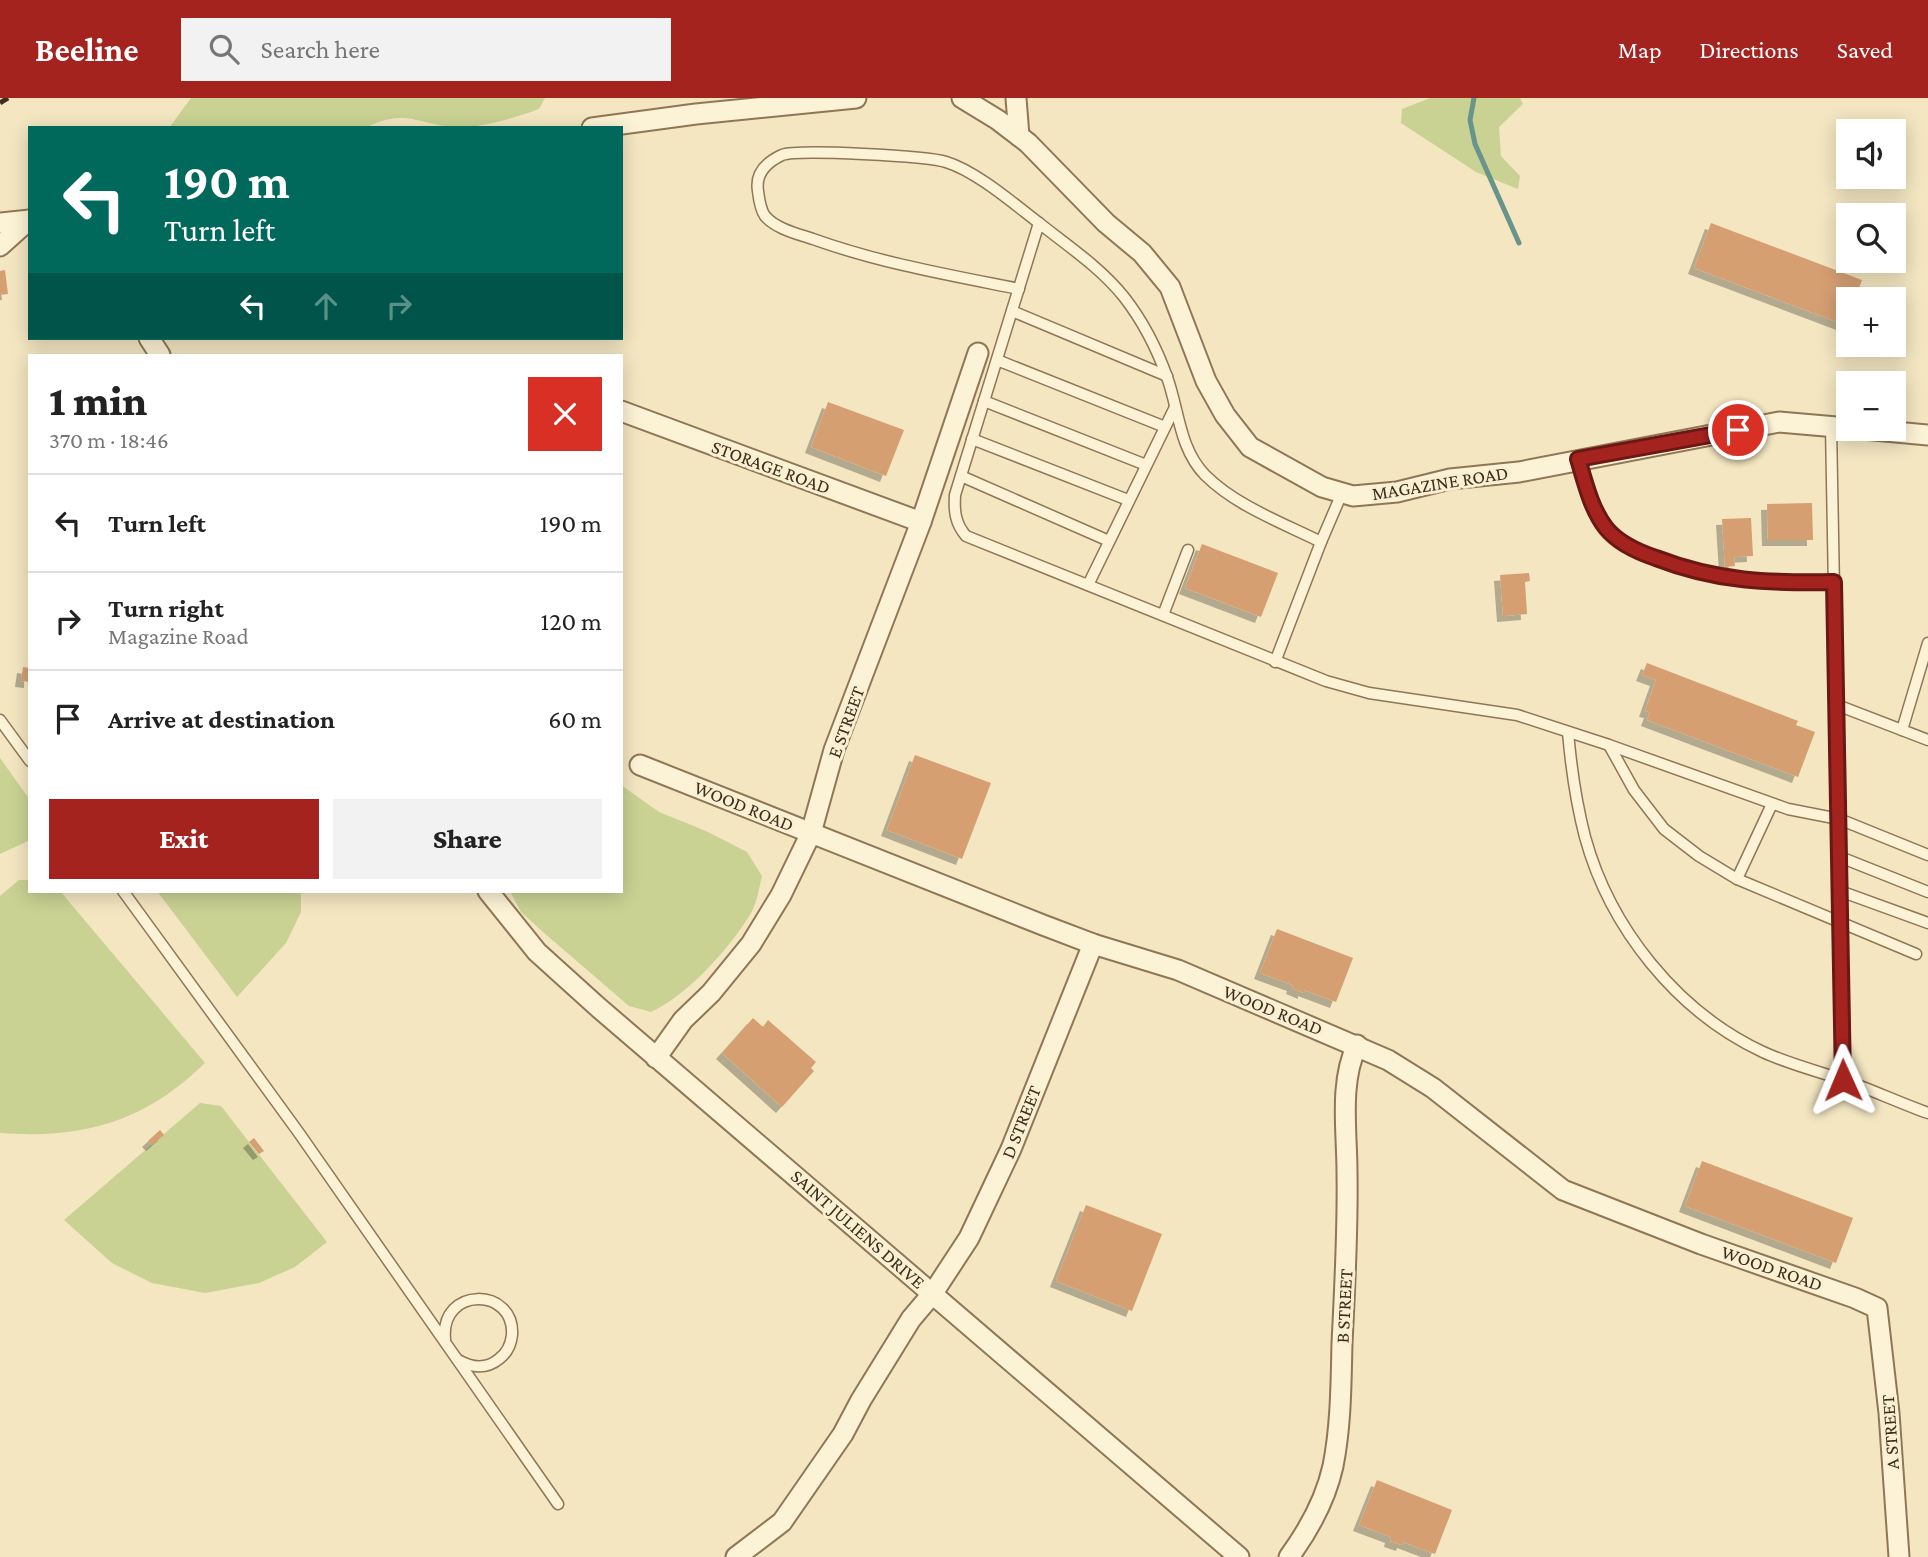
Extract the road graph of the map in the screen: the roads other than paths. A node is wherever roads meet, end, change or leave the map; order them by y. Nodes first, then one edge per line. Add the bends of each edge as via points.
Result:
1 (856, 98) edge
2 (962, 98) edge
3 (1016, 98) edge
4 (607, 126) edge
5 (1019, 136) junction
6 (28, 220) edge
7 (28, 221) edge
8 (0, 223) edge
9 (1039, 223) junction
10 (0, 246) edge
11 (1019, 289) junction
12 (1012, 311) junction
13 (987, 356) junction
14 (1167, 376) junction
15 (984, 401) junction
16 (1175, 407) junction
17 (623, 412) edge
18 (1165, 427) junction
19 (1836, 427) edge
20 (1906, 433) edge
21 (1928, 435) edge
22 (972, 439) junction
23 (1839, 441) edge
24 (1578, 459) junction
25 (1146, 465) junction
26 (961, 476) junction
27 (1342, 493) junction
28 (1128, 500) junction
29 (921, 522) junction
30 (1109, 541) junction
31 (1321, 542) junction
32 (1188, 550) dead end
33 (1834, 582) junction
34 (1088, 584) junction
35 (1163, 615) junction
36 (1928, 643) edge
37 (1275, 662) junction
38 (1837, 705) junction
39 (0, 720) edge
40 (1902, 730) junction
41 (1568, 732) junction
42 (1928, 740) edge
43 (1609, 745) junction
44 (28, 758) edge
45 (640, 765) dead end
46 (1772, 804) junction
47 (1839, 819) junction
48 (811, 833) junction
49 (1928, 855) edge
50 (1840, 857) junction
51 (1737, 879) junction
52 (1840, 891) junction
53 (1928, 892) edge
54 (124, 893) edge
55 (490, 893) edge
56 (1841, 923) junction
57 (1928, 923) edge
58 (1093, 944) junction
59 (1916, 954) dead end
60 (1357, 1045) junction
61 (656, 1058) junction
62 (1843, 1080) junction
63 (1928, 1114) edge
64 (933, 1293) junction
65 (1877, 1308) joint
66 (445, 1341) junction
67 (458, 1360) junction
68 (558, 1504) dead end
69 (736, 1557) edge
70 (1239, 1557) edge
71 (1289, 1557) edge
72 (1899, 1557) edge

1 - 4 street
2 - 5 street, MAGAZINE ROAD
3 - 5 street
5 - 27 street, MAGAZINE ROAD via 1105,223 1142,253 1170,288 1206,381 1250,447 1322,487
6 - 8 street
7 - 10 street
9 - 11 lane
9 - 11 lane via 969,172 947,162 920,157 785,154 761,170 759,203 765,216 785,229 854,254
9 - 14 lane via 1123,296
11 - 12 lane
12 - 13 lane
12 - 14 lane
13 - 15 lane
13 - 18 lane
13 - 29 street, E STREET
14 - 16 lane
15 - 22 lane
15 - 25 lane
16 - 18 lane
16 - 31 lane via 1187,450 1207,477 1260,512
17 - 29 street, STORAGE ROAD
18 - 25 lane
19 - 24 street, MAGAZINE ROAD via 1779,422
20 - 21 street
22 - 26 lane
22 - 28 lane
23 - 33 lane
24 - 27 street, MAGAZINE ROAD via 1396,492
24 - 33 lane via 1591,502 1605,527 1643,553 1723,578
25 - 28 lane
26 - 30 lane
26 - 34 lane via 954,512 966,536
27 - 31 lane
28 - 30 lane
29 - 48 street, E STREET via 834,750
30 - 34 lane
31 - 37 lane
32 - 35 lane
33 - 38 lane
34 - 35 lane
35 - 37 lane
36 - 40 lane
37 - 41 lane via 1369,693 1517,715
38 - 40 lane
38 - 47 lane
39 - 44 lane
40 - 42 lane
41 - 43 lane
41 - 62 lane via 1585,839 1620,920 1643,955 1676,993 1723,1030 1763,1052
43 - 46 lane
43 - 51 lane via 1634,790 1664,829
45 - 48 street, WOOD ROAD
46 - 47 lane
46 - 51 lane
47 - 49 lane
47 - 50 lane
48 - 58 street, WOOD ROAD
48 - 61 street, E STREET via 751,944 683,1020
50 - 52 lane
50 - 53 lane
51 - 56 lane
52 - 56 lane
52 - 57 lane
54 - 66 lane
55 - 61 street, SAINT JULIENS DRIVE via 537,952
56 - 59 lane
56 - 62 lane
58 - 60 street, WOOD ROAD via 1178,970
58 - 64 street, D STREET via 1011,1149 969,1238
60 - 65 street, WOOD ROAD via 1433,1088 1563,1190
60 - 71 street, B STREET via 1350,1060 1347,1089 1348,1235 1340,1409 1332,1467 1310,1523
61 - 64 street, SAINT JULIENS DRIVE
62 - 63 lane
64 - 69 street, D STREET via 911,1319 843,1433 782,1522
64 - 70 street, SAINT JULIENS DRIVE
65 - 72 street, A STREET
66 - 67 lane
66 - 67 lane via 446,1320 460,1303 483,1299 503,1309 512,1330 506,1352 477,1367
67 - 68 lane

